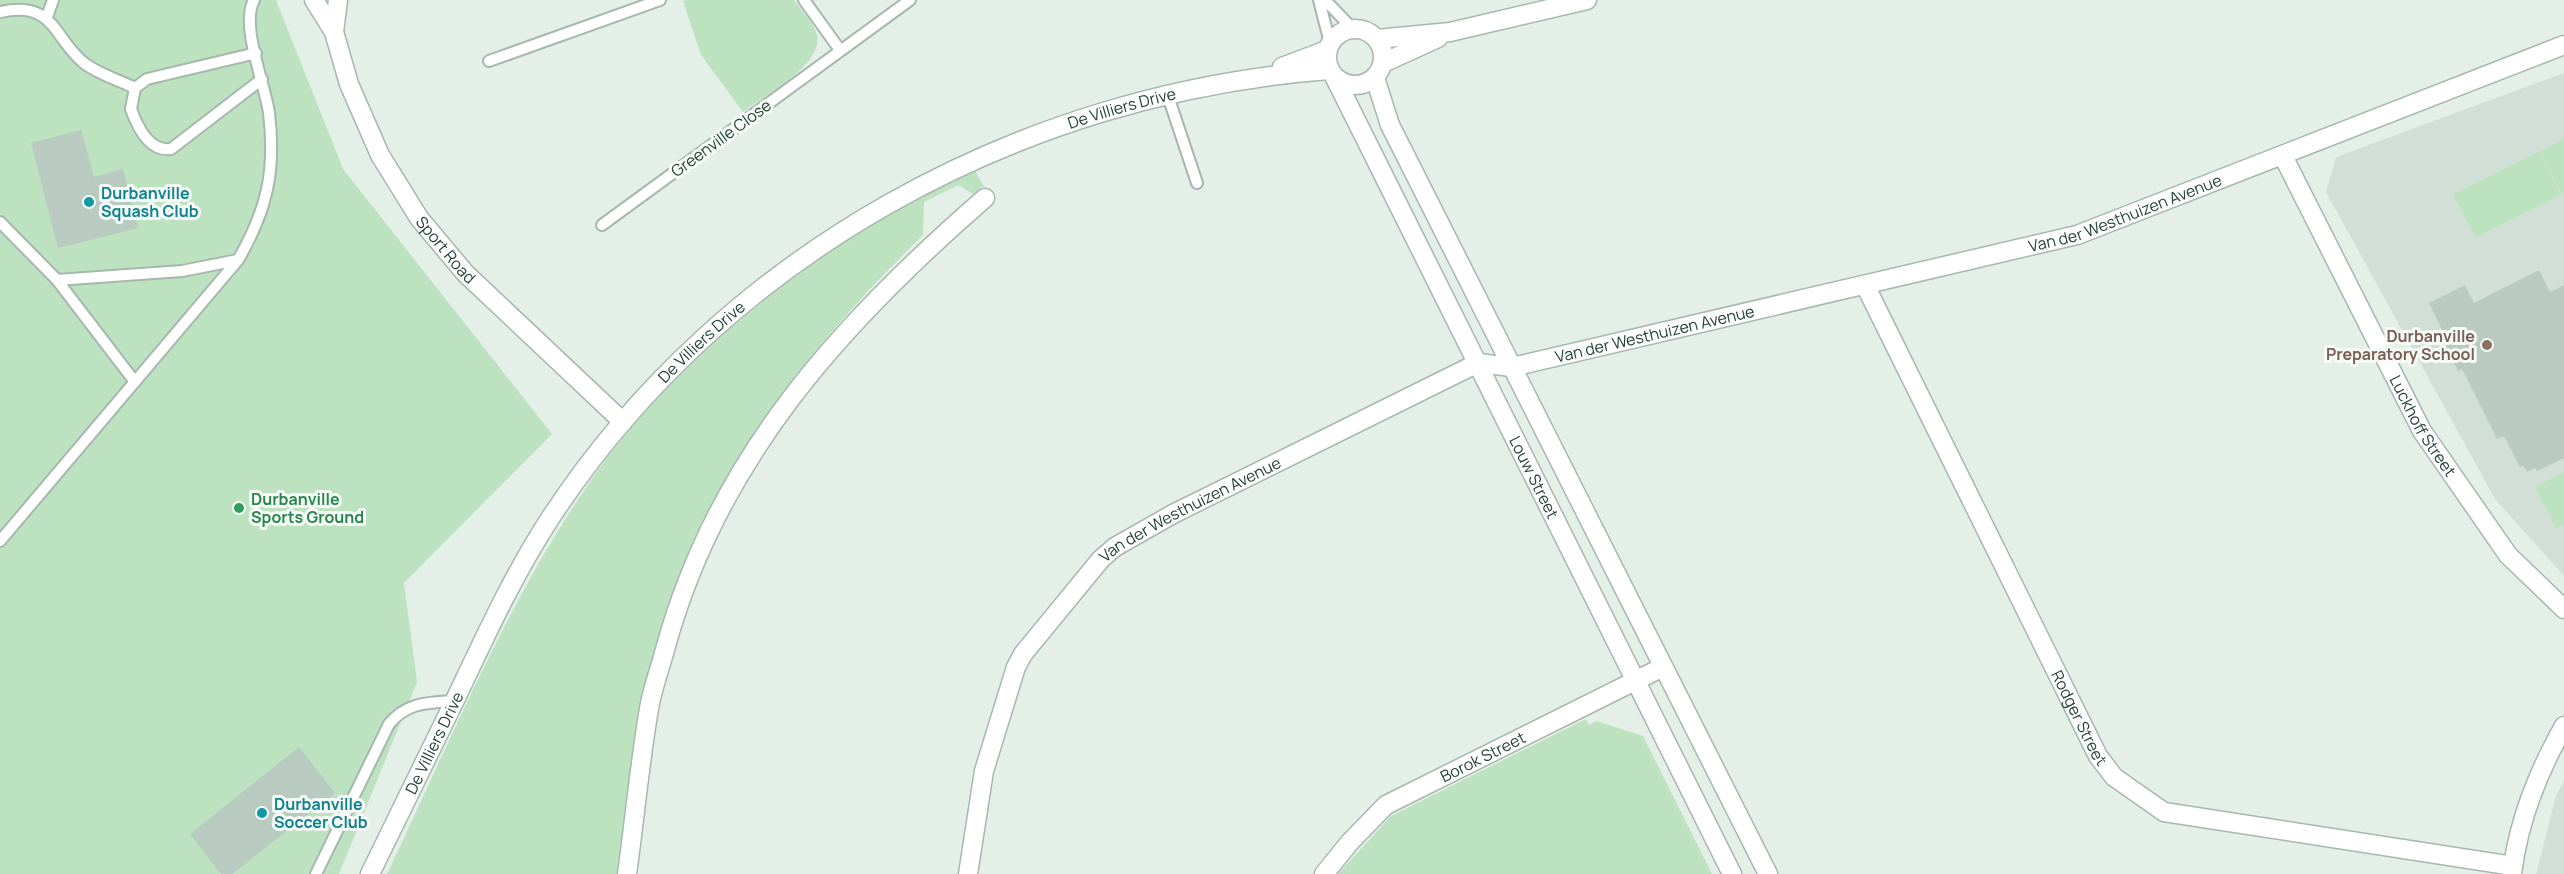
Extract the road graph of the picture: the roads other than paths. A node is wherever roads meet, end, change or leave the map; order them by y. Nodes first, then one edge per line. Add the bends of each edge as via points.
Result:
1 (53, 0) edge
2 (254, 0) edge
3 (314, 0) edge
4 (338, 0) edge
5 (660, 0) edge
6 (804, 0) edge
7 (910, 0) edge
8 (1318, 0) edge
9 (1325, 0) edge
10 (1587, 0) edge
11 (0, 12) edge
12 (47, 17) junction
13 (1353, 29) junction
14 (334, 32) junction
15 (1450, 32) junction
16 (1377, 39) junction
17 (2564, 45) edge
18 (1328, 47) junction
19 (840, 50) junction
20 (256, 53) junction
21 (489, 61) dead end
22 (1379, 70) junction
23 (1332, 74) junction
24 (1263, 75) junction
25 (262, 79) junction
26 (135, 88) junction
27 (1168, 96) junction
28 (2283, 156) junction
29 (1197, 183) dead end
30 (985, 198) dead end
31 (0, 222) edge
32 (602, 225) dead end
33 (238, 260) junction
34 (57, 280) junction
35 (1864, 285) junction
36 (1478, 363) junction
37 (1512, 367) junction
38 (135, 382) junction
39 (623, 422) junction
40 (0, 542) edge
41 (2564, 609) edge
42 (1663, 667) junction
43 (1636, 681) junction
44 (454, 701) junction
45 (2564, 726) edge
46 (2512, 870) edge
47 (316, 874) edge
48 (370, 874) edge
49 (627, 874) edge
50 (968, 874) edge
51 (1324, 874) edge
52 (1732, 874) edge
53 (1768, 874) edge

1 - 12 lane
2 - 20 lane via 249,19
3 - 14 street, Sport Road
4 - 14 street, Sport Road
5 - 21 lane
6 - 19 lane
7 - 19 lane, Greenville Close
8 - 18 lane
9 - 13 lane
10 - 15 street
11 - 12 lane via 23,8
12 - 26 lane via 70,50 86,64
13 - 16 street via 1362,29
13 - 18 street via 1336,36
14 - 39 street, Sport Road via 363,120 419,218 465,273
15 - 16 street
15 - 22 street
16 - 22 street via 1384,55
17 - 28 street, Van der Westhuizen Avenue
18 - 23 street
18 - 24 street, De Villiers Drive
19 - 32 lane, Greenville Close
20 - 25 lane
20 - 26 lane via 147,79
22 - 23 street via 1366,84 1356,86
22 - 37 street, Louw Street via 1390,125
23 - 24 street, De Villiers Drive
23 - 36 street, Louw Street
24 - 27 street, De Villiers Drive
25 - 26 lane via 176,147 166,150 152,145 132,114
25 - 33 lane via 271,133 270,178 257,225
27 - 29 lane
27 - 39 street, De Villiers Drive via 1107,111 1003,147 868,215 792,265 728,316
28 - 35 street, Van der Westhuizen Avenue via 2078,235
28 - 41 street, Luckhoff Street via 2422,431 2508,555
30 - 49 street via 900,273 834,343 760,440 715,519 679,601 651,701
31 - 34 lane
33 - 34 lane via 182,271
33 - 38 lane
34 - 38 lane
35 - 37 street, Van der Westhuizen Avenue
35 - 46 street, Rodger Street via 2098,756 2114,777 2164,812
36 - 37 street, Van der Westhuizen Avenue
36 - 43 street, Louw Street
36 - 50 street, Van der Westhuizen Avenue via 1173,514 1101,559 1016,667 984,771
37 - 42 street, Louw Street
38 - 40 lane
39 - 44 street, De Villiers Drive via 578,478 528,553
42 - 43 street, Borok Street
42 - 53 street, Louw Street
43 - 51 street, Borok Street via 1386,805
43 - 52 street, Louw Street
44 - 47 lane via 412,705 388,724
44 - 48 street, De Villiers Drive
45 - 46 street via 2532,794

